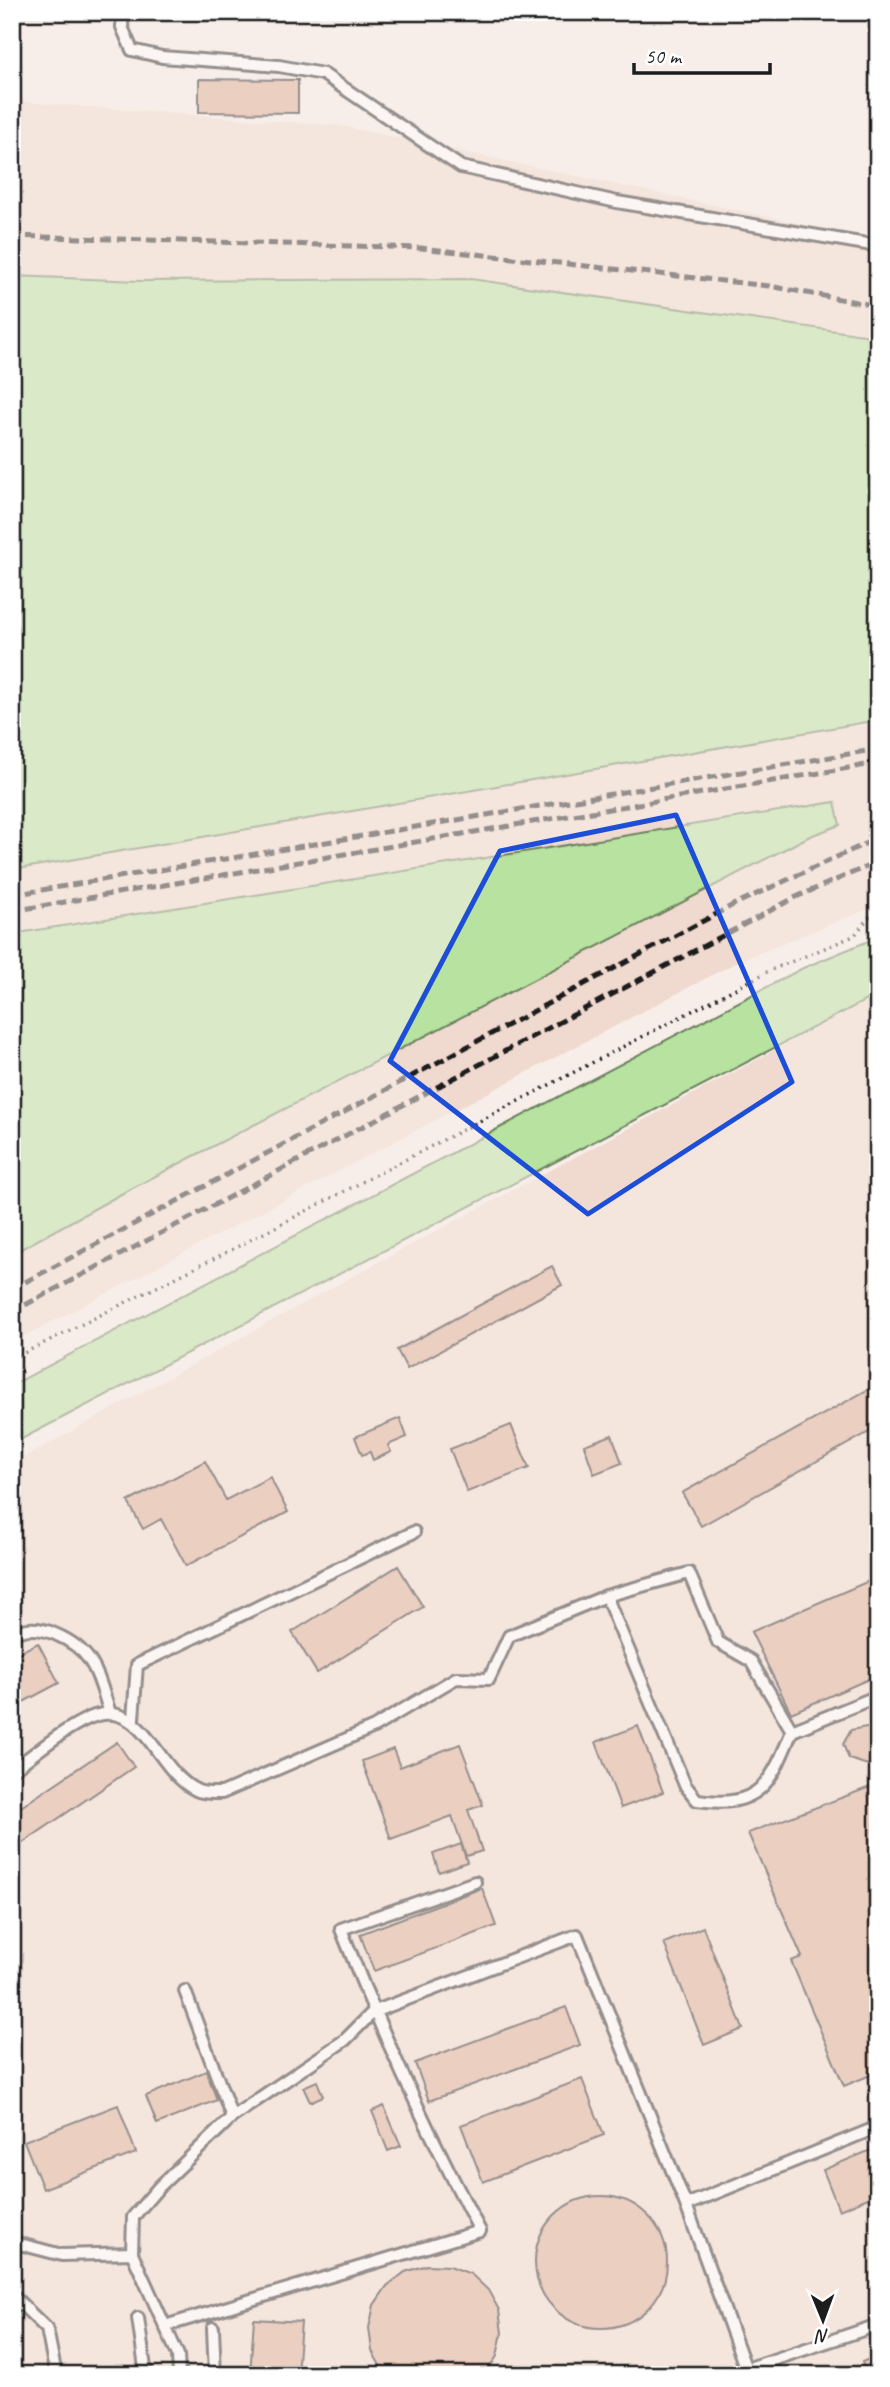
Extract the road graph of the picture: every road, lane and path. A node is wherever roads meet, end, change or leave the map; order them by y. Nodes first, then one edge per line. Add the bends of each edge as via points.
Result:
1 (123, 12) edge
2 (878, 246) edge
3 (878, 906) edge
4 (12, 1359) edge
5 (414, 1532) dead end
6 (606, 1596) junction
7 (12, 1634) edge
8 (878, 1696) edge
9 (110, 1713) junction
10 (133, 1719) junction
11 (792, 1731) junction
12 (12, 1770) edge
13 (475, 1882) dead end
14 (185, 1991) dead end
15 (373, 2012) junction
16 (232, 2117) junction
17 (878, 2127) edge
18 (686, 2205) junction
19 (12, 2242) edge
20 (132, 2253) junction
21 (12, 2295) edge
22 (138, 2318) dead end
23 (878, 2325) edge
24 (165, 2326) junction
25 (213, 2328) dead end
26 (747, 2372) edge
27 (56, 2375) edge
28 (146, 2375) edge
29 (179, 2375) edge
30 (215, 2375) edge

1 - 2 lane via 122,27 132,50 323,74 461,167 617,202
3 - 4 path via 853,936 771,970
5 - 10 lane via 137,1665
6 - 10 lane via 509,1636 489,1679 456,1678 374,1727 222,1793 197,1792 176,1776
6 - 11 lane via 689,1573 718,1642 751,1661
6 - 11 lane via 685,1785 697,1800 724,1804 763,1789 776,1771
7 - 9 lane via 43,1628 78,1644 95,1668
8 - 11 lane
9 - 10 lane
9 - 12 lane via 89,1718
13 - 15 lane via 341,1928
14 - 16 lane
15 - 16 lane via 345,2040
15 - 18 lane via 577,1935
15 - 24 lane via 425,2127 480,2231
16 - 20 lane via 133,2217
17 - 18 lane
18 - 26 lane
19 - 20 lane via 62,2255
20 - 24 lane
21 - 27 lane via 47,2329
22 - 28 lane
23 - 26 lane
24 - 29 lane
25 - 30 lane

